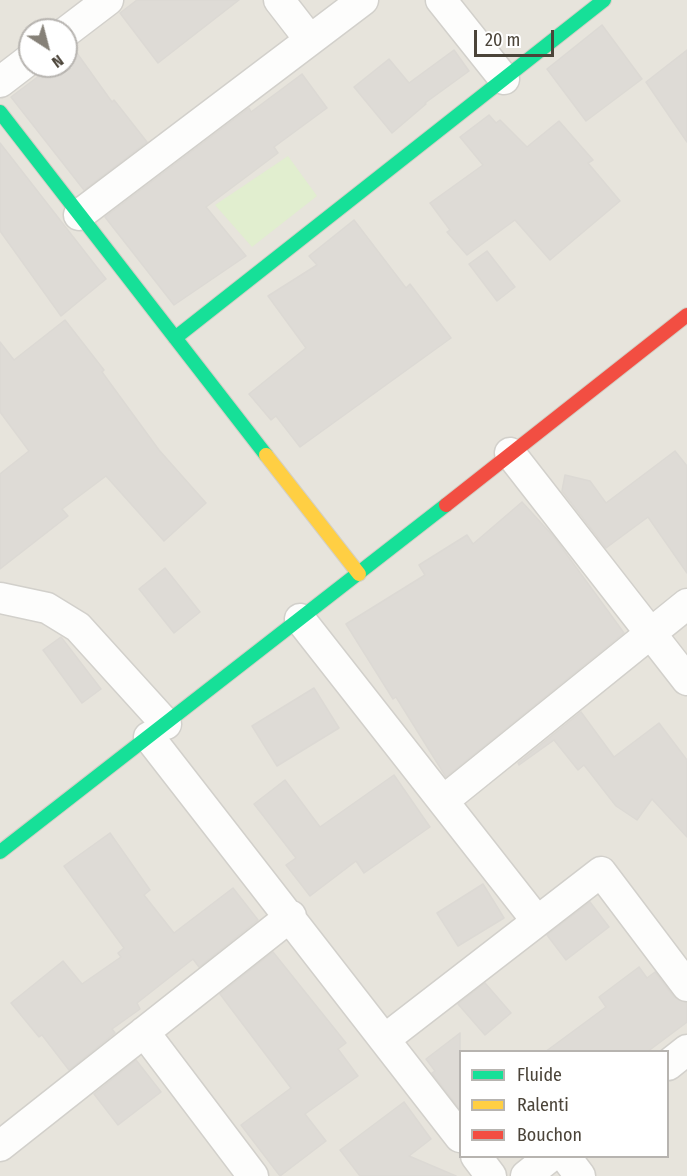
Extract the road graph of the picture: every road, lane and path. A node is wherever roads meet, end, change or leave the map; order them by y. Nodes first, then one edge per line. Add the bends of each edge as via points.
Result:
1 (108, 0) edge
2 (279, 0) edge
3 (363, 0) edge
4 (441, 0) edge
5 (604, 0) edge
6 (78, 23) edge
7 (310, 40) junction
8 (18, 68) edge
9 (504, 79) junction
10 (0, 82) edge
11 (0, 112) edge
12 (79, 215) junction
13 (687, 315) edge
14 (175, 338) junction
15 (510, 453) junction
16 (359, 574) junction
17 (0, 598) edge
18 (687, 604) edge
19 (300, 619) junction
20 (651, 634) junction
21 (687, 680) edge
22 (157, 730) junction
23 (444, 801) junction
24 (0, 852) edge
25 (291, 916) junction
26 (537, 921) junction
27 (687, 986) edge
28 (144, 1032) junction
29 (385, 1039) junction
30 (687, 1050) edge
31 (669, 1064) edge
32 (459, 1136) edge
33 (0, 1146) edge
34 (478, 1158) edge
35 (548, 1158) edge
36 (566, 1158) edge
37 (253, 1176) edge
38 (491, 1176) edge
39 (526, 1176) edge
40 (580, 1176) edge

1 - 6 street
2 - 7 street
3 - 7 street
4 - 9 street
5 - 9 street
7 - 12 street
8 - 10 street
9 - 14 street
11 - 12 street
12 - 14 street
13 - 15 street
14 - 16 street
15 - 16 street
15 - 20 street
16 - 19 street
17 - 22 street via 47,608 78,627
18 - 20 street
19 - 22 street
19 - 23 street
20 - 21 street
20 - 23 street
22 - 24 street
22 - 25 street
23 - 26 street
25 - 28 street
25 - 29 street
26 - 27 street via 601,872
26 - 29 street
28 - 33 street
28 - 37 street
29 - 32 street
30 - 31 street
34 - 38 street
35 - 39 street
36 - 40 street

